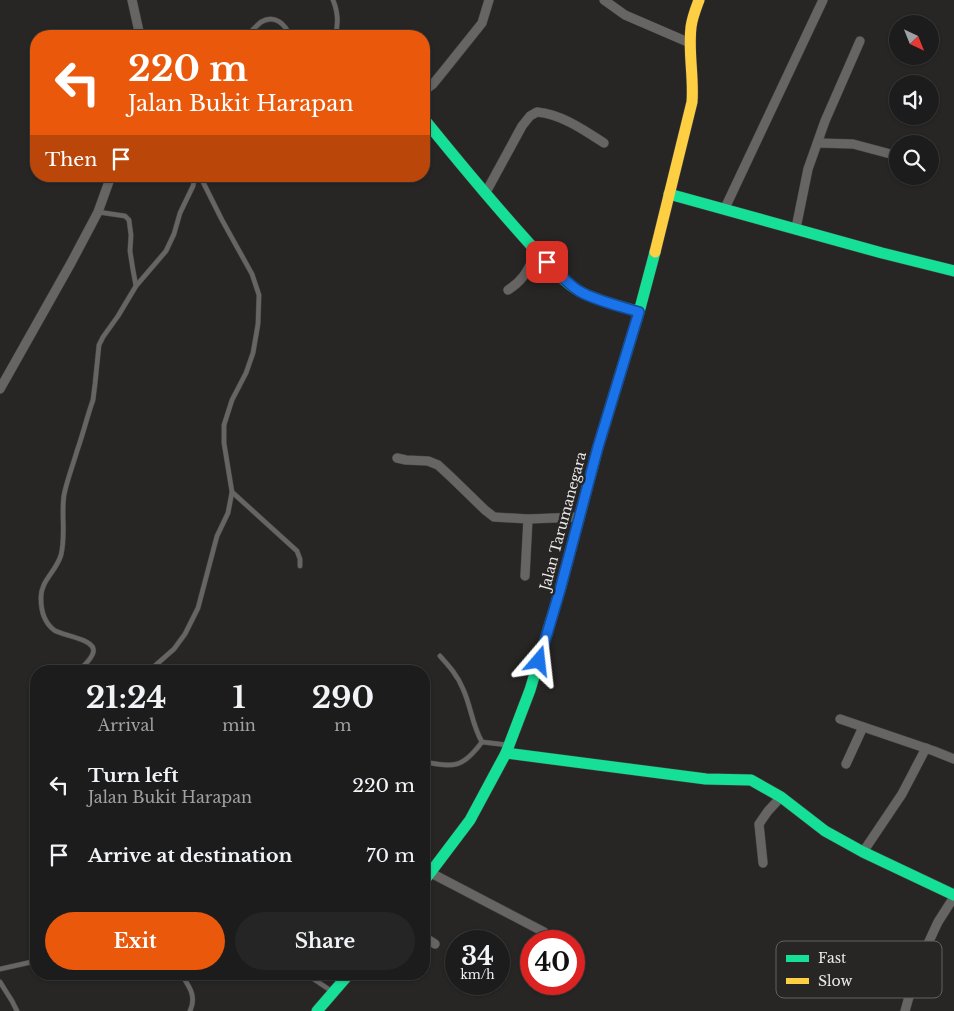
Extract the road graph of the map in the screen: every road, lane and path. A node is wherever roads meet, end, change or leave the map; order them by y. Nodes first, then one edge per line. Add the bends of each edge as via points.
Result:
1 (132, 0) edge
2 (333, 0) edge
3 (489, 0) edge
4 (604, 0) edge
5 (699, 0) edge
6 (823, 0) edge
7 (139, 30) edge
8 (253, 30) edge
9 (287, 30) edge
10 (336, 30) edge
11 (860, 41) dead end
12 (690, 43) junction
13 (430, 86) edge
14 (430, 126) edge
15 (818, 142) junction
16 (604, 143) dead end
17 (889, 154) edge
18 (109, 182) edge
19 (194, 182) edge
20 (203, 182) edge
21 (485, 194) junction
22 (669, 194) junction
23 (725, 208) junction
24 (98, 212) junction
25 (796, 228) junction
26 (538, 252) junction
27 (954, 271) edge
28 (136, 286) junction
29 (508, 290) dead end
30 (639, 312) junction
31 (0, 389) edge
32 (396, 458) dead end
33 (232, 492) junction
34 (579, 517) junction
35 (528, 519) junction
36 (300, 566) dead end
37 (525, 576) dead end
38 (440, 656) dead end
39 (84, 665) edge
40 (156, 665) edge
41 (840, 719) dead end
42 (863, 727) junction
43 (482, 742) junction
44 (926, 748) junction
45 (508, 749) junction
46 (954, 759) edge
47 (430, 763) edge
48 (846, 764) dead end
49 (781, 797) junction
50 (863, 852) junction
51 (763, 863) dead end
52 (430, 873) edge
53 (430, 878) edge
54 (954, 896) edge
55 (540, 930) edge
56 (430, 941) edge
57 (929, 941) edge
58 (434, 944) dead end
59 (30, 962) edge
60 (0, 969) edge
61 (185, 980) edge
62 (315, 980) edge
63 (345, 980) edge
64 (0, 982) edge
65 (334, 993) junction
66 (909, 998) edge
67 (16, 1011) edge
68 (190, 1011) edge
69 (318, 1011) edge
70 (905, 1011) edge

1 - 7 street
2 - 10 lane via 338,16
3 - 13 street via 482,23
4 - 12 street via 625,15
5 - 12 street, Jalan Tarumanegara via 691,24
6 - 23 street
8 - 9 lane via 272,19 280,21
11 - 15 street
12 - 22 street, Jalan Tarumanegara via 692,102
14 - 21 street
15 - 17 street via 853,144
15 - 25 street via 808,169
16 - 21 street via 560,118 535,113 522,126
18 - 24 street
19 - 28 lane via 170,243
20 - 33 lane via 252,274 259,294 253,353 224,426
21 - 26 street
22 - 23 street
22 - 30 street, Jalan Tarumanegara
23 - 25 street
24 - 28 lane via 125,216 128,220
24 - 31 street
25 - 27 street
26 - 29 street via 523,278
26 - 30 street via 580,292
28 - 39 lane via 99,345 93,400 64,495 60,557 41,590 42,612 50,626 92,646 92,655
30 - 34 street, Jalan Tarumanegara
32 - 35 street via 438,465 492,516
33 - 36 lane via 294,547
33 - 40 lane via 198,608 174,649
34 - 35 street
34 - 45 street, Jalan Tarumanegara via 530,690
35 - 37 street
38 - 43 lane via 463,688
41 - 42 street
42 - 44 street
42 - 48 street
43 - 45 lane
43 - 47 lane via 471,756 456,765
44 - 46 street
44 - 50 street via 902,794
45 - 49 street via 706,779 751,780
45 - 52 street, Jalan Tarumanegara via 470,820
49 - 50 street via 825,831
49 - 51 street via 759,824
50 - 54 street
53 - 55 street
54 - 57 street
56 - 58 street
59 - 60 lane
61 - 68 lane via 193,998
62 - 65 lane
63 - 65 street
64 - 67 lane
65 - 69 street
66 - 70 street

